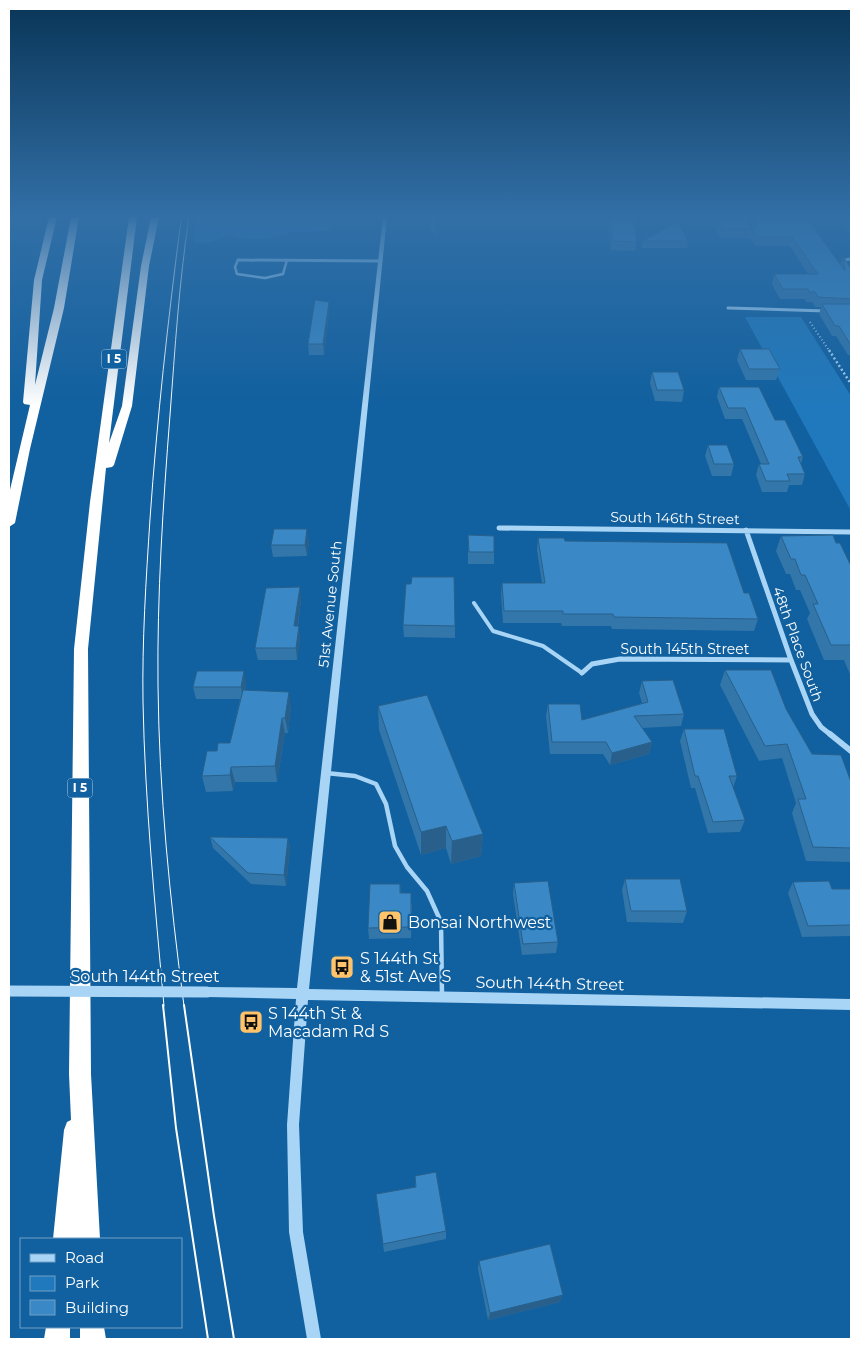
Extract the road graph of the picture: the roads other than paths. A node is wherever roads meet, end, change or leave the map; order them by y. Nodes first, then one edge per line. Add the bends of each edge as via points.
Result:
1 (38, 280) edge
2 (64, 280) edge
3 (125, 280) edge
4 (143, 280) edge
5 (378, 280) edge
6 (728, 308) dead end
7 (832, 311) edge
8 (24, 449) junction
9 (96, 502) junction
10 (9, 523) edge
11 (499, 528) dead end
12 (746, 530) junction
13 (851, 533) edge
14 (474, 603) dead end
15 (791, 660) junction
16 (582, 673) joint
17 (851, 751) edge
18 (325, 773) junction
19 (9, 991) edge
20 (302, 994) junction
21 (442, 997) junction
22 (851, 1005) edge
23 (80, 1074) junction
24 (65, 1238) edge
25 (88, 1238) edge
26 (314, 1339) edge

1 - 8 highway
2 - 8 highway
3 - 9 highway, I 5
4 - 9 highway via 127,406
5 - 18 street, 51st Avenue South
6 - 7 street
8 - 10 highway
9 - 23 highway, I 5 via 81,649
11 - 12 street, South 146th Street
12 - 13 street, South 146th Street
12 - 15 street, 48th Place South
14 - 16 lane via 493,630 543,646
15 - 16 street, South 145th Street via 620,659 592,664
15 - 17 street, 48th Place South via 812,714 821,727
18 - 20 street, 51st Avenue South
18 - 21 lane via 355,776 376,784 386,804 395,846 427,891 441,922
19 - 20 street, South 144th Street, bridge
20 - 21 street, South 144th Street
20 - 26 street, 51st Avenue South via 293,1125 296,1232
21 - 22 street, South 144th Street
23 - 24 highway, I 5
23 - 25 highway, I 5

